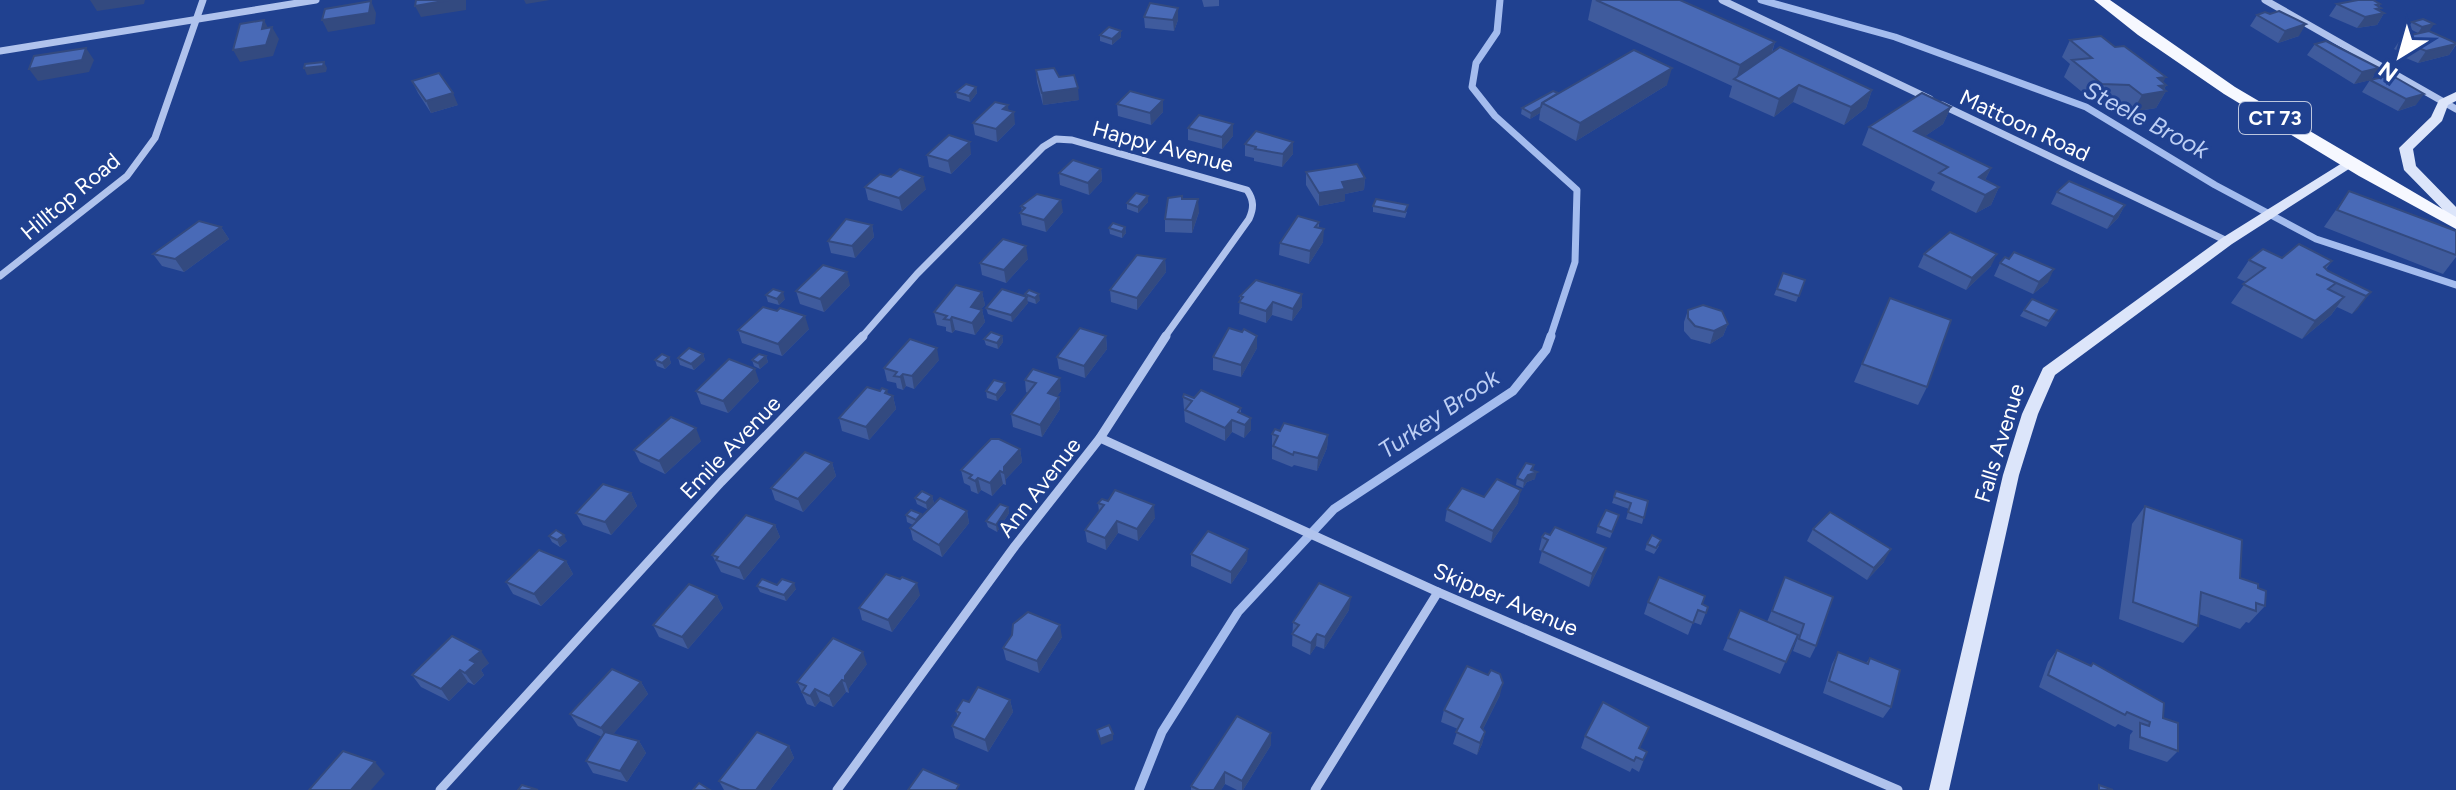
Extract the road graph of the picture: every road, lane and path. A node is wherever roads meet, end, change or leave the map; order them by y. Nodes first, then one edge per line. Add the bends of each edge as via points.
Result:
1 (203, 0) edge
2 (316, 0) edge
3 (1722, 0) edge
4 (2101, 0) edge
5 (2265, 0) edge
6 (197, 19) junction
7 (0, 51) edge
8 (2452, 103) edge
9 (1056, 139) joint
10 (2347, 164) junction
11 (1254, 199) joint
12 (2456, 215) edge
13 (2456, 224) edge
14 (2234, 236) junction
15 (0, 276) edge
16 (1100, 438) junction
17 (1438, 592) junction
18 (440, 790) edge
19 (837, 790) edge
20 (1315, 790) edge
21 (1898, 790) edge
22 (1939, 790) edge

1 - 6 street, Hilltop Road
2 - 6 street
3 - 14 street, Mattoon Road
4 - 10 main road, CT 73 via 2162,47
5 - 8 street
6 - 7 street
6 - 15 street, Hilltop Road via 155,138 127,176
8 - 12 main road via 2406,148 2409,167
9 - 11 street, Happy Avenue via 1236,184
9 - 18 street, Emile Avenue via 917,274
10 - 13 main road, CT 73
10 - 14 main road, Falls Avenue
11 - 16 street, Ann Avenue via 1249,219
14 - 22 main road, Falls Avenue via 2064,359 2042,384 2011,475
16 - 17 street, Skipper Avenue
16 - 19 street, Ann Avenue
17 - 20 street
17 - 21 street, Skipper Avenue

